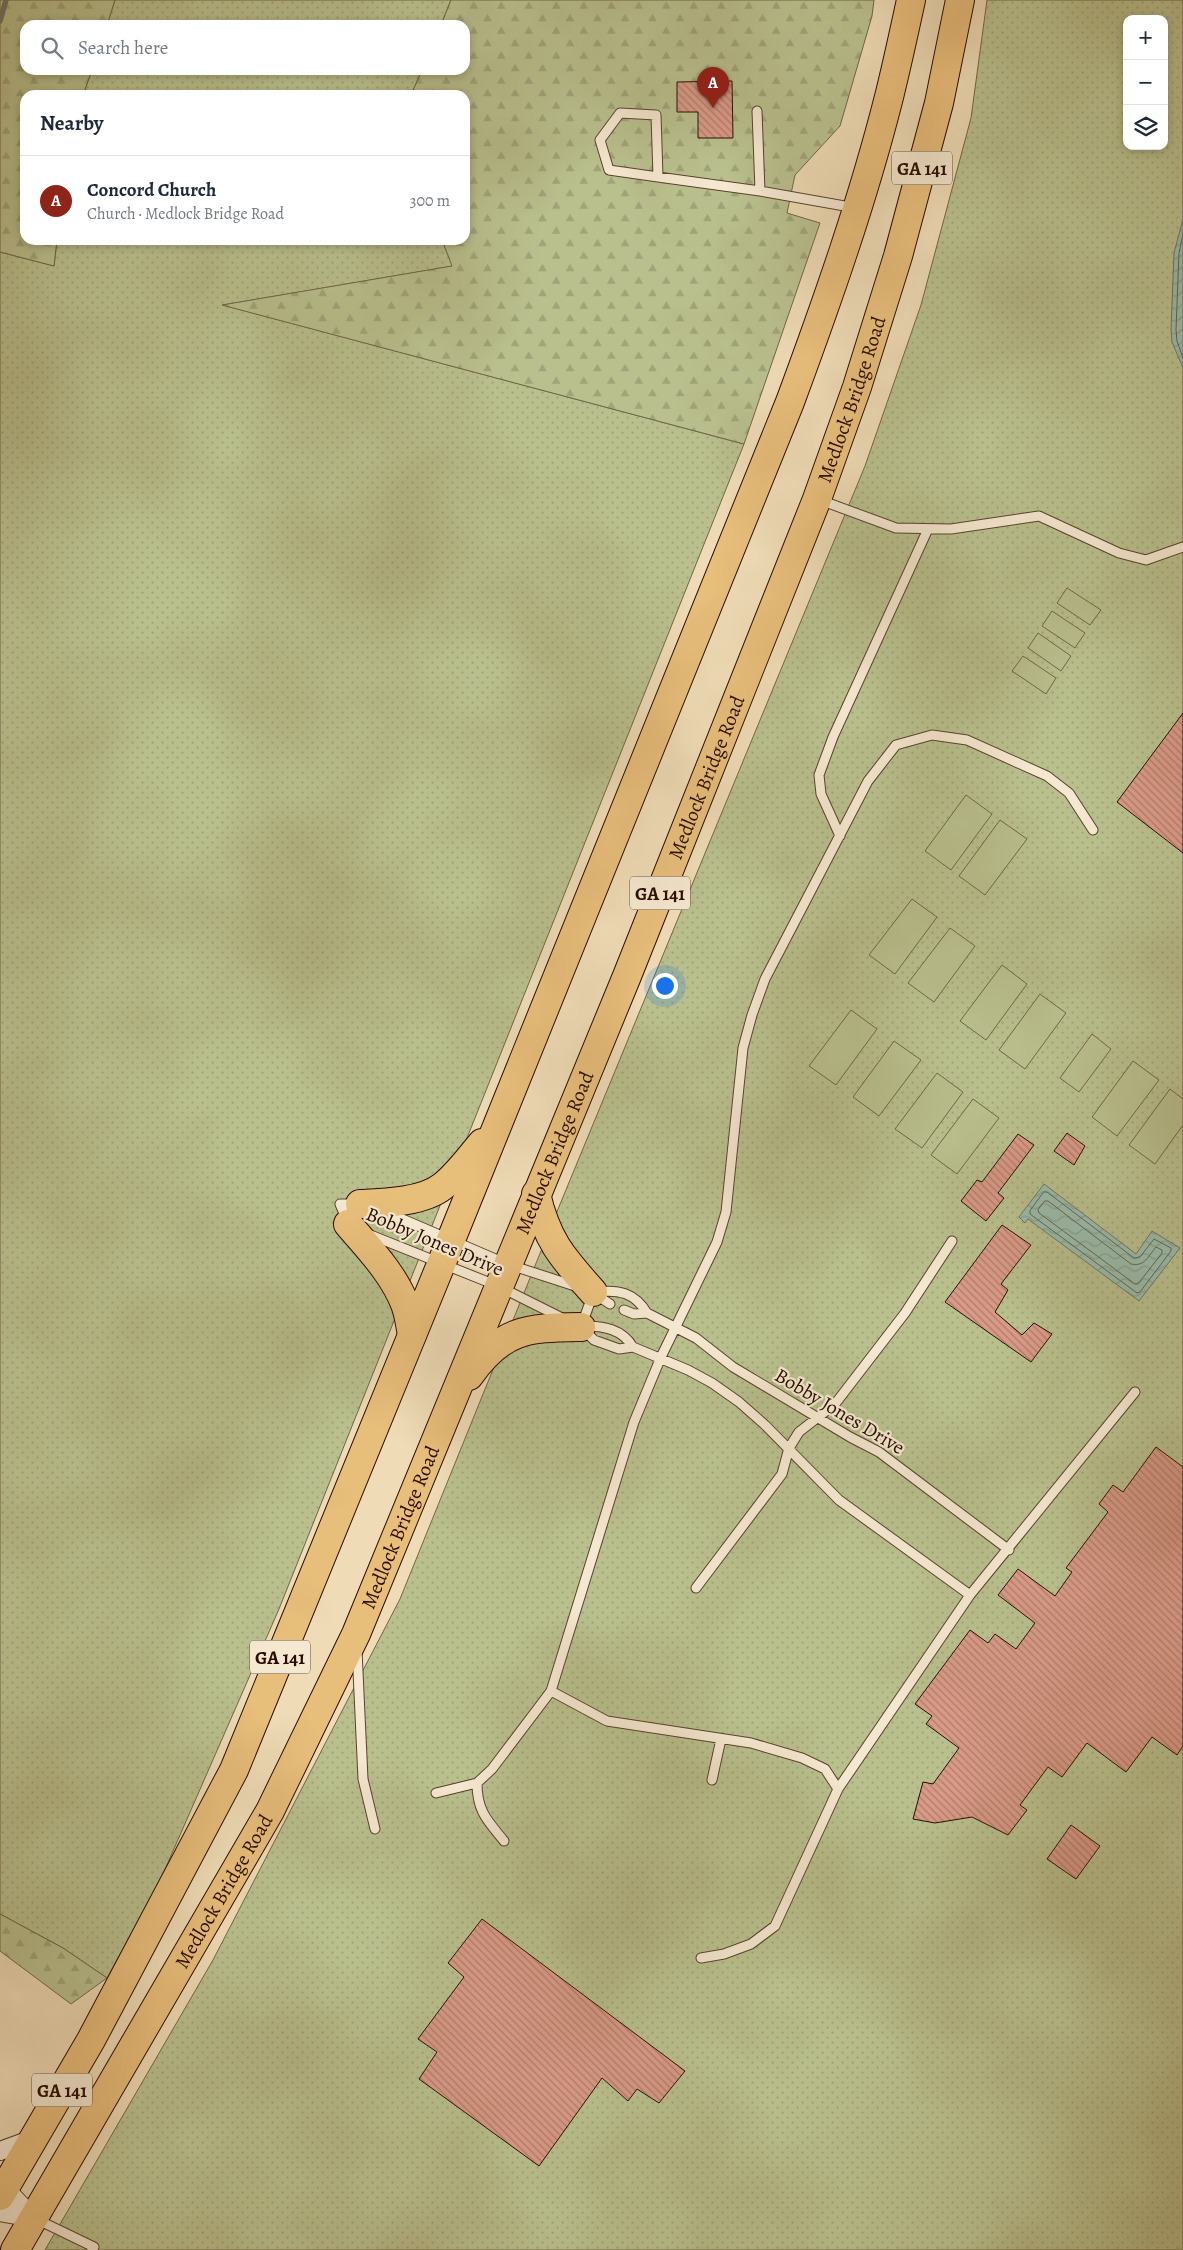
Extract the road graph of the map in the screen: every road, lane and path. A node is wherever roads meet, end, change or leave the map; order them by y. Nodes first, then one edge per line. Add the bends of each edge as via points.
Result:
1 (911, 0) edge
2 (960, 0) edge
3 (758, 111) dead end
4 (658, 177) junction
5 (760, 191) junction
6 (856, 208) junction
7 (817, 499) junction
8 (928, 529) junction
9 (1183, 547) edge
10 (1093, 830) dead end
11 (840, 836) junction
12 (498, 1125) junction
13 (536, 1194) junction
14 (354, 1214) junction
15 (952, 1241) dead end
16 (447, 1251) junction
17 (503, 1275) junction
18 (601, 1298) junction
19 (624, 1310) dead end
20 (646, 1313) junction
21 (581, 1326) junction
22 (675, 1326) junction
23 (412, 1335) junction
24 (633, 1347) junction
25 (661, 1358) junction
26 (1135, 1392) dead end
27 (455, 1395) junction
28 (818, 1418) junction
29 (789, 1448) junction
30 (1009, 1550) junction
31 (696, 1588) dead end
32 (970, 1595) junction
33 (356, 1634) junction
34 (551, 1691) junction
35 (721, 1738) junction
36 (712, 1780) dead end
37 (477, 1783) junction
38 (838, 1789) junction
39 (436, 1793) dead end
40 (374, 1829) dead end
41 (504, 1841) dead end
42 (700, 1958) dead end
43 (33, 2140) junction
44 (0, 2151) edge
45 (1, 2194) edge
46 (33, 2218) junction
47 (15, 2250) edge
48 (92, 2250) edge

1 - 6 highway, GA 141 via 889,97
2 - 7 highway, Medlock Bridge Road / GA 141 via 939,103 900,246 857,387
3 - 5 lane
4 - 4 lane via 656,115 620,113 600,140 609,170
4 - 5 lane
5 - 6 lane
6 - 12 highway, GA 141 via 826,304 790,402
7 - 8 lane via 896,528
7 - 13 highway, Medlock Bridge Road / GA 141 via 631,967
8 - 9 lane via 951,529 1038,516 1118,553 1146,560
8 - 11 lane via 833,737 819,775 821,794
10 - 11 lane via 1069,793 1047,776 967,740 932,735 896,744 868,781
11 - 22 lane via 764,979 743,1048 726,1212 716,1242
12 - 14 highway via 442,1188 417,1198 387,1203
12 - 16 highway, GA 141
13 - 17 highway, Medlock Bridge Road / GA 141
13 - 18 highway via 541,1214 560,1255
14 - 16 lane, Bobby Jones Drive via 389,1213
14 - 16 lane, Bobby Jones Drive via 366,1233
14 - 23 highway via 398,1288 406,1306
15 - 28 lane via 905,1312 835,1404
16 - 17 lane, Bobby Jones Drive
16 - 17 lane, Bobby Jones Drive
16 - 23 highway, GA 141
17 - 18 lane, Bobby Jones Drive
17 - 21 lane, Bobby Jones Drive
17 - 27 highway, Medlock Bridge Road / GA 141
18 - 20 lane, Bobby Jones Drive via 613,1290 639,1300
18 - 21 lane
19 - 20 lane, Bobby Jones Drive via 634,1314
20 - 22 lane, Bobby Jones Drive
21 - 24 lane, Bobby Jones Drive via 594,1340 619,1349
21 - 24 lane, Bobby Jones Drive via 602,1326 627,1337
21 - 27 highway via 538,1328 512,1335 476,1366
22 - 25 lane
22 - 28 lane, Bobby Jones Drive via 733,1367
23 - 43 highway, GA 141 via 234,1770 91,2040
24 - 25 lane, Bobby Jones Drive
25 - 29 lane, Bobby Jones Drive via 719,1388
25 - 34 lane via 634,1422
26 - 30 lane
27 - 33 highway, Medlock Bridge Road / GA 141
28 - 29 lane via 799,1432
28 - 30 lane, Bobby Jones Drive via 879,1452
29 - 31 lane via 782,1474
29 - 32 lane, Bobby Jones Drive via 839,1500
30 - 32 lane
32 - 38 lane
33 - 40 lane via 363,1779
33 - 46 highway, Medlock Bridge Road / GA 141 via 270,1811
34 - 35 lane via 607,1721
34 - 37 lane via 492,1769
35 - 36 lane
35 - 38 lane via 802,1758 825,1769
37 - 39 lane
37 - 41 lane via 477,1799 482,1814
38 - 42 lane via 775,1926 751,1944
43 - 44 street
43 - 45 highway, GA 141
45 - 46 street
45 - 46 street
46 - 47 highway, Medlock Bridge Road / GA 141
46 - 48 lane via 94,2247

